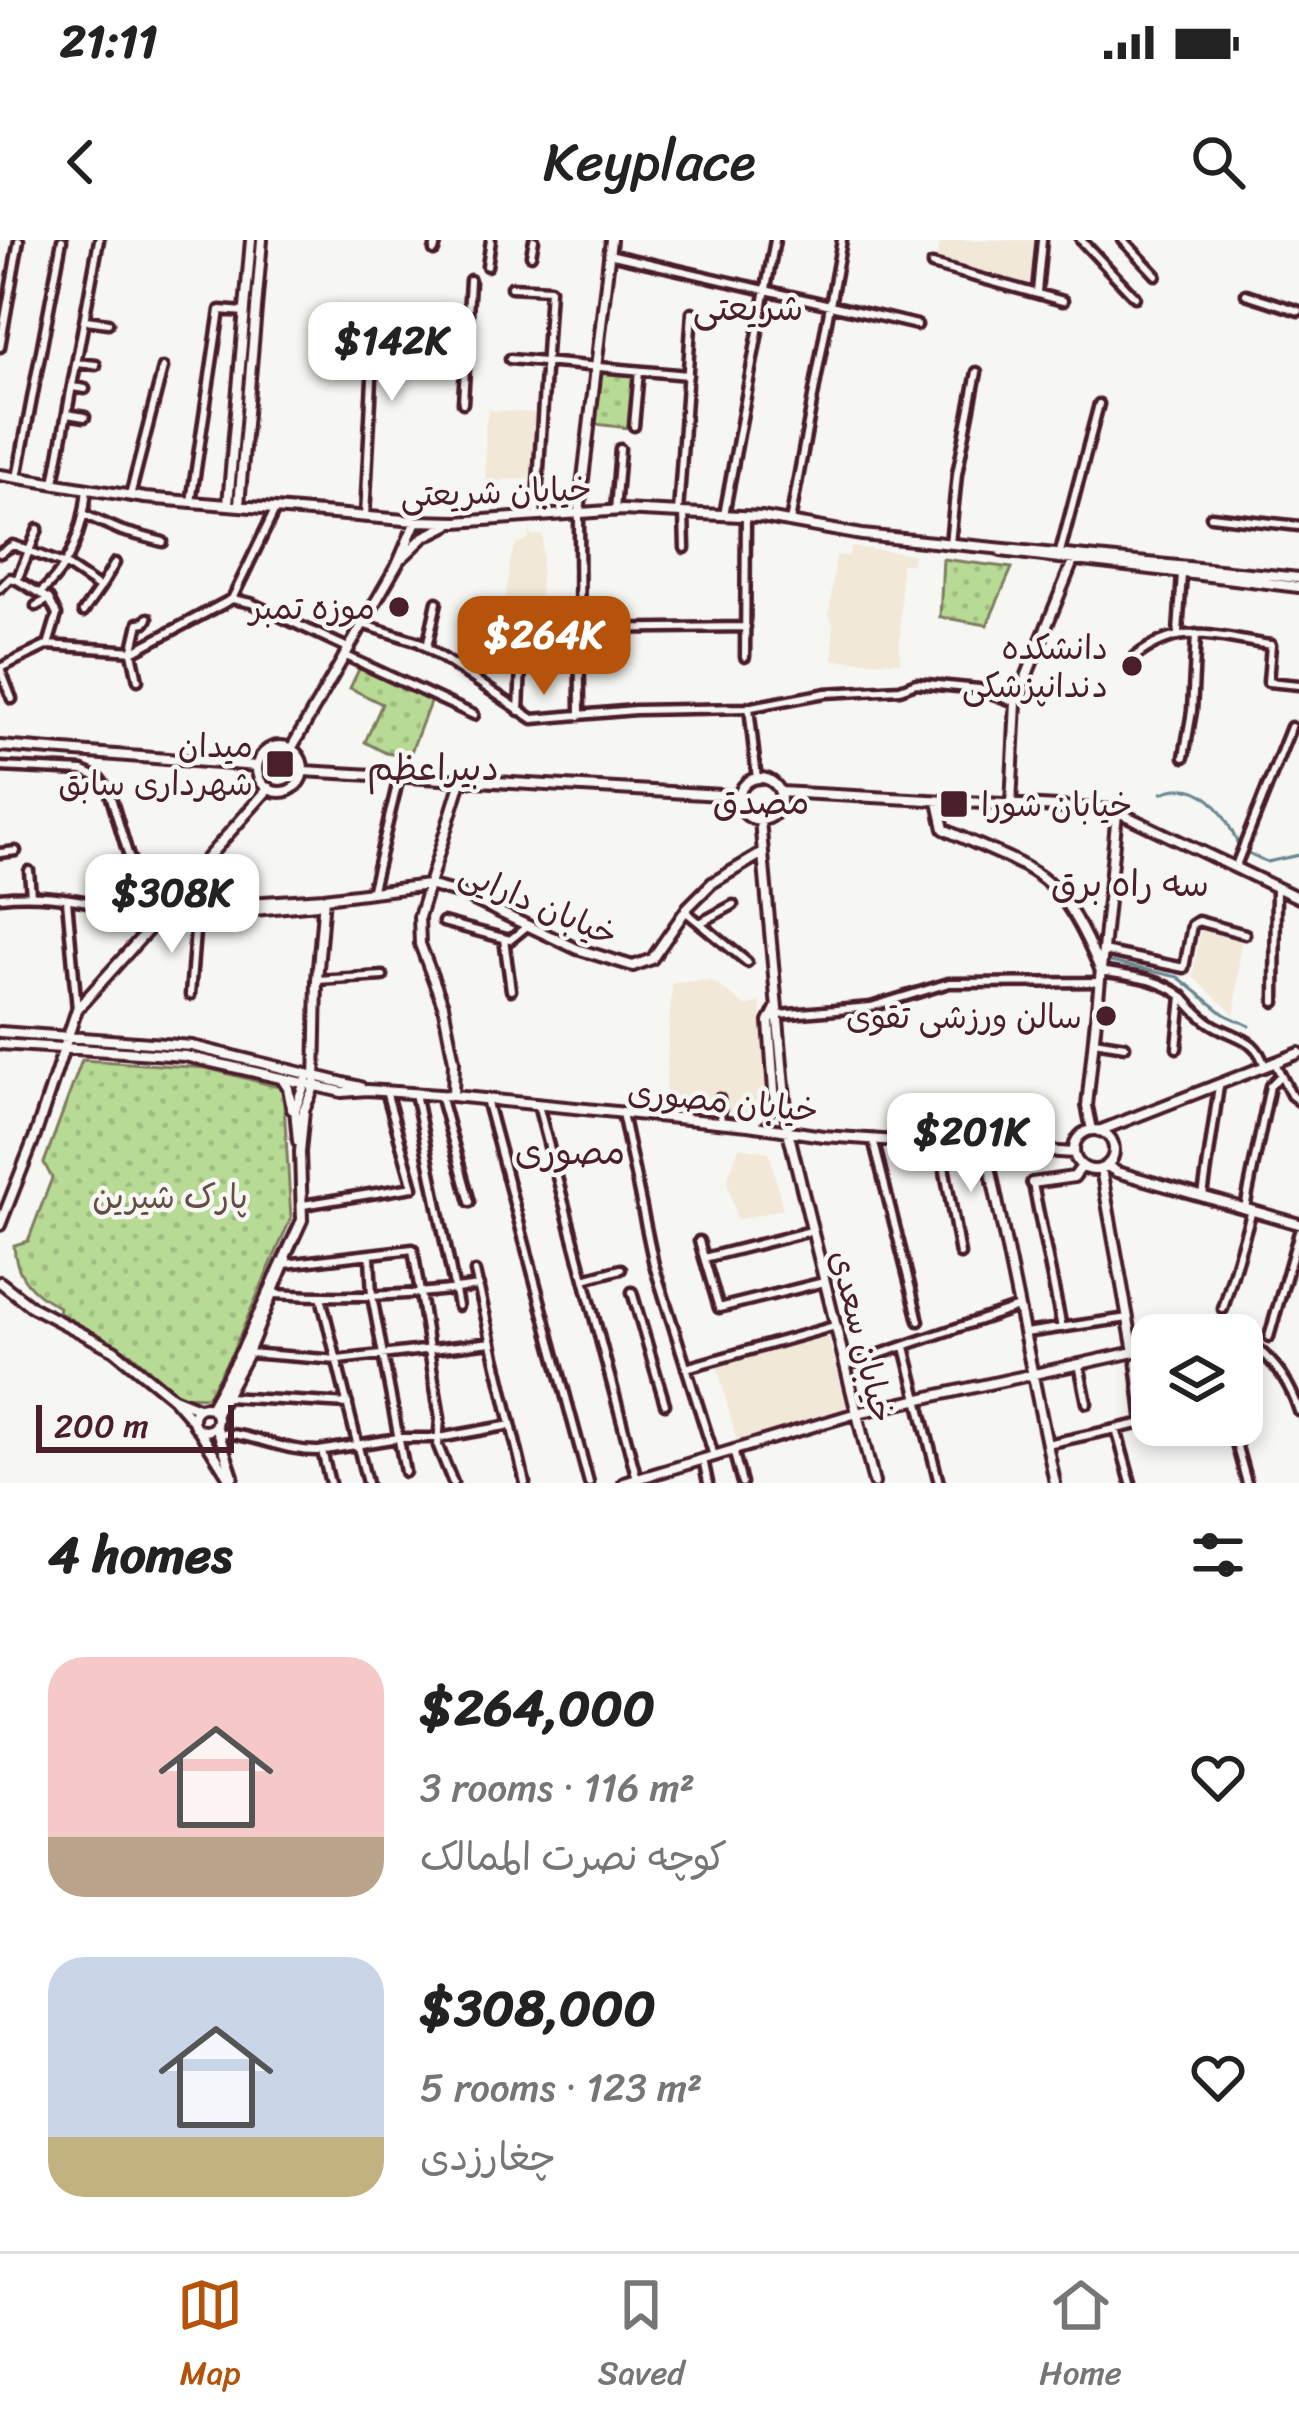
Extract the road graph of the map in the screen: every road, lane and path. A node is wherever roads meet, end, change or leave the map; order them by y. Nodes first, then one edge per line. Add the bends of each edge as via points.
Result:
1 (19, 240) edge
2 (62, 240) edge
3 (99, 240) edge
4 (251, 240) edge
5 (262, 240) edge
6 (437, 240) edge
7 (491, 240) edge
8 (534, 240) edge
9 (611, 240) edge
10 (775, 240) edge
11 (842, 240) edge
12 (1042, 240) edge
13 (1081, 240) edge
14 (1123, 240) edge
15 (434, 251) dead end
16 (531, 254) dead end
17 (609, 254) junction
18 (932, 265) dead end
19 (487, 266) dead end
20 (1156, 275) dead end
21 (470, 280) dead end
22 (511, 287) dead end
23 (766, 290) junction
24 (1037, 292) junction
25 (1246, 294) dead end
26 (1135, 297) dead end
27 (1063, 301) dead end
28 (830, 305) junction
29 (1299, 311) edge
30 (245, 312) junction
31 (692, 312) dead end
32 (86, 320) junction
33 (108, 323) dead end
34 (917, 326) dead end
35 (467, 346) junction
36 (0, 347) edge
37 (247, 354) junction
38 (510, 359) dead end
39 (545, 362) junction
40 (77, 363) junction
41 (96, 365) dead end
42 (596, 367) junction
43 (164, 368) dead end
44 (639, 370) junction
45 (977, 372) dead end
46 (688, 375) junction
47 (73, 387) junction
48 (86, 389) dead end
49 (463, 403) dead end
50 (1099, 404) dead end
51 (67, 414) junction
52 (86, 417) dead end
53 (634, 426) dead end
54 (620, 449) dead end
55 (0, 475) edge
56 (17, 478) junction
57 (54, 484) junction
58 (87, 489) junction
59 (130, 496) junction
60 (191, 502) junction
61 (234, 505) junction
62 (276, 509) junction
63 (615, 511) junction
64 (579, 513) junction
65 (681, 513) junction
66 (85, 515) junction
67 (724, 515) junction
68 (746, 516) junction
69 (1211, 516) dead end
70 (365, 517) junction
71 (536, 517) junction
72 (416, 520) junction
73 (457, 522) junction
74 (790, 522) junction
75 (1299, 526) edge
76 (38, 529) dead end
77 (164, 542) dead end
78 (950, 544) junction
79 (685, 548) dead end
80 (994, 549) junction
81 (31, 551) junction
82 (1060, 552) junction
83 (0, 553) edge
84 (1073, 561) junction
85 (115, 563) dead end
86 (398, 563) junction
87 (62, 565) junction
88 (1182, 574) junction
89 (1299, 578) edge
90 (17, 580) junction
91 (1299, 587) edge
92 (0, 588) edge
93 (100, 588) junction
94 (40, 592) junction
95 (49, 599) junction
96 (232, 599) junction
97 (436, 602) dead end
98 (36, 606) dead end
99 (83, 612) dead end
100 (148, 617) dead end
101 (362, 624) junction
102 (746, 627) junction
103 (579, 629) junction
104 (1178, 633) junction
105 (1196, 634) junction
106 (49, 645) junction
107 (427, 647) junction
108 (134, 651) junction
109 (346, 652) junction
110 (746, 657) dead end
111 (1136, 657) dead end
112 (521, 666) dead end
113 (0, 668) edge
114 (3, 679) edge
115 (138, 680) dead end
116 (1299, 685) edge
117 (12, 699) dead end
118 (1016, 702) junction
119 (748, 707) junction
120 (519, 711) junction
121 (474, 715) dead end
122 (580, 716) junction
123 (1291, 728) dead end
124 (0, 746) edge
125 (291, 749) junction
126 (1184, 757) dead end
127 (257, 766) junction
128 (0, 767) edge
129 (303, 771) junction
130 (400, 777) junction
131 (757, 778) junction
132 (461, 781) junction
133 (268, 788) junction
134 (780, 795) junction
135 (739, 796) junction
136 (938, 802) junction
137 (1011, 804) junction
138 (1117, 813) junction
139 (760, 820) junction
140 (16, 851) dead end
141 (0, 853) edge
142 (761, 854) junction
143 (1235, 868) junction
144 (29, 871) dead end
145 (135, 879) dead end
146 (428, 885) junction
147 (1276, 887) junction
148 (373, 890) junction
149 (31, 895) junction
150 (0, 897) edge
151 (324, 898) junction
152 (1299, 898) edge
153 (67, 900) junction
154 (733, 905) dead end
155 (187, 907) junction
156 (157, 911) junction
157 (686, 911) junction
158 (128, 915) junction
159 (191, 919) junction
160 (443, 922) dead end
161 (700, 923) junction
162 (526, 927) junction
163 (1245, 934) dead end
164 (504, 939) junction
165 (1103, 951) junction
166 (747, 962) dead end
167 (1100, 971) junction
168 (383, 976) dead end
169 (317, 980) junction
170 (1100, 982) junction
171 (511, 990) dead end
172 (190, 995) dead end
173 (1182, 996) junction
174 (1275, 1001) dead end
175 (77, 1010) junction
176 (777, 1011) junction
177 (0, 1032) edge
178 (66, 1039) junction
179 (1094, 1041) junction
180 (0, 1044) edge
181 (36, 1046) junction
182 (1125, 1046) dead end
183 (1177, 1048) dead end
184 (1299, 1053) edge
185 (214, 1055) junction
186 (1270, 1065) junction
187 (1281, 1075) junction
188 (55, 1078) junction
189 (281, 1078) junction
190 (311, 1079) junction
191 (1219, 1086) junction
192 (386, 1091) junction
193 (415, 1094) junction
194 (440, 1095) junction
195 (453, 1096) junction
196 (719, 1099) dead end
197 (486, 1100) junction
198 (1299, 1101) edge
199 (538, 1105) junction
200 (622, 1113) junction
201 (721, 1123) junction
202 (294, 1125) junction
203 (748, 1125) junction
204 (788, 1131) junction
205 (1096, 1131) junction
206 (873, 1139) junction
207 (940, 1144) junction
208 (986, 1147) junction
209 (300, 1152) junction
210 (1074, 1153) junction
211 (1082, 1166) junction
212 (1104, 1167) junction
213 (1032, 1183) joint
214 (1203, 1196) junction
215 (470, 1202) dead end
216 (303, 1204) junction
217 (1249, 1209) junction
218 (0, 1225) edge
219 (1299, 1228) edge
220 (812, 1231) junction
221 (699, 1241) dead end
222 (960, 1254) dead end
223 (370, 1256) junction
224 (704, 1258) junction
225 (285, 1262) junction
226 (621, 1269) dead end
227 (476, 1272) dead end
228 (584, 1279) junction
229 (0, 1282) edge
230 (824, 1282) junction
231 (479, 1286) junction
232 (455, 1289) junction
233 (632, 1292) dead end
234 (275, 1294) junction
235 (418, 1295) junction
236 (372, 1296) junction
237 (321, 1297) junction
238 (458, 1306) dead end
239 (1020, 1306) junction
240 (1223, 1309) dead end
241 (1128, 1318) junction
242 (919, 1321) dead end
243 (835, 1326) junction
244 (1062, 1328) junction
245 (1025, 1333) junction
246 (1131, 1335) edge
247 (1269, 1337) dead end
248 (492, 1342) junction
249 (904, 1346) junction
250 (427, 1351) junction
251 (248, 1353) junction
252 (1263, 1353) edge
253 (382, 1356) junction
254 (1131, 1358) edge
255 (338, 1360) junction
256 (1079, 1364) junction
257 (845, 1366) junction
258 (686, 1368) junction
259 (1033, 1375) junction
260 (226, 1397) junction
261 (173, 1398) junction
262 (918, 1400) junction
263 (1087, 1403) dead end
264 (349, 1404) junction
265 (665, 1404) dead end
266 (208, 1410) junction
267 (1299, 1411) edge
268 (856, 1413) junction
269 (196, 1425) junction
270 (511, 1425) junction
271 (1131, 1426) edge
272 (216, 1429) junction
273 (1116, 1429) junction
274 (398, 1438) junction
275 (439, 1438) junction
276 (1047, 1444) junction
277 (359, 1446) junction
278 (1236, 1446) edge
279 (734, 1450) junction
280 (322, 1451) junction
281 (714, 1456) junction
282 (703, 1459) junction
283 (405, 1472) dead end
284 (643, 1480) edge
285 (234, 1483) edge
286 (330, 1483) edge
287 (367, 1483) edge
288 (453, 1483) edge
289 (525, 1483) edge
290 (589, 1483) edge
291 (624, 1483) edge
292 (708, 1483) edge
293 (742, 1483) edge
294 (874, 1483) edge
295 (939, 1483) edge
296 (1055, 1483) edge
297 (1131, 1483) edge
298 (1246, 1483) edge

1 - 36 street
2 - 56 street
3 - 32 street
4 - 30 main road
5 - 37 main road
6 - 15 street
7 - 19 street
8 - 16 street
9 - 17 main road
10 - 23 street
11 - 28 street
12 - 24 street
13 - 26 street
14 - 20 street
17 - 23 street
17 - 42 main road
18 - 24 street
21 - 35 street
22 - 39 street via 550,289
23 - 28 street
23 - 67 street
24 - 27 street
25 - 29 street
28 - 34 street
28 - 74 street
30 - 37 main road
30 - 60 street via 220,310
31 - 46 street
32 - 33 street
32 - 40 street
35 - 49 street
35 - 70 street via 374,340
37 - 61 main road
38 - 39 street
39 - 42 street
39 - 71 street
40 - 41 street
40 - 47 street
42 - 44 street
42 - 64 main road
43 - 59 street
44 - 46 street
44 - 53 street
45 - 78 street
46 - 65 street
47 - 48 street
47 - 51 street
50 - 82 street
51 - 52 street
51 - 57 street
54 - 63 street
55 - 56 main road, خیابان شریعتی
56 - 57 main road, خیابان شریعتی
57 - 58 main road, خیابان شریعتی
58 - 59 main road, خیابان شریعتی
58 - 66 street
59 - 60 main road, خیابان شریعتی
60 - 61 main road, خیابان شریعتی
61 - 62 main road, خیابان شریعتی
62 - 70 main road, خیابان شریعتی
62 - 96 street
63 - 64 main road, خیابان شریعتی
63 - 65 main road, خیابان شریعتی
64 - 71 main road, خیابان شریعتی
64 - 103 street
65 - 67 main road, خیابان شریعتی
65 - 79 street
66 - 77 street
66 - 87 street
67 - 68 main road, خیابان شریعتی
68 - 74 main road, خیابان شریعتی
68 - 102 street
69 - 75 street
70 - 72 main road, خیابان شریعتی
71 - 73 main road, خیابان شریعتی
72 - 73 main road, خیابان شریعتی
72 - 86 main road
73 - 86 main road via 431,532
74 - 78 main road, خیابان شریعتی
76 - 81 street
78 - 80 main road, خیابان شریعتی
80 - 82 main road, خیابان شریعتی
80 - 84 main road, خیابان شریعتی
81 - 83 street via 13,545
81 - 87 street
81 - 90 street
82 - 89 main road, خیابان شریعتی
84 - 88 main road, خیابان شریعتی
84 - 118 main road
85 - 93 street
86 - 101 main road
87 - 93 street
87 - 94 street
88 - 91 main road, خیابان شریعتی
88 - 104 street
90 - 92 street
90 - 94 street
93 - 99 street
94 - 95 street
95 - 98 street
95 - 106 street via 57,615
96 - 108 street
96 - 109 street
97 - 107 street
100 - 108 street via 139,623
101 - 107 street
101 - 109 main road
102 - 103 street
102 - 110 street
103 - 122 street
104 - 105 street
104 - 111 street
105 - 116 street via 1271,645 1268,682
105 - 126 street
106 - 108 street
106 - 113 street
107 - 120 street
108 - 115 street
109 - 121 street
109 - 125 main road
112 - 120 street
113 - 114 street
114 - 117 street
118 - 119 street via 916,682
118 - 137 main road
119 - 122 street
119 - 131 street
120 - 122 street via 533,719
123 - 143 street
124 - 127 main road
125 - 127 main road via 270,748
125 - 129 main road
127 - 133 main road
128 - 156 street via 99,778
129 - 130 main road
129 - 133 main road via 288,790
130 - 132 main road
130 - 148 street
131 - 134 main road
131 - 135 main road
132 - 135 main road
132 - 146 main road
133 - 156 main road
134 - 136 main road
134 - 137 main road
134 - 139 main road via 778,811
135 - 139 main road via 744,813
136 - 137 main road
136 - 167 main road via 944,829 1046,881
137 - 138 main road
138 - 143 main road
138 - 165 main road
139 - 142 main road
140 - 141 street
142 - 157 main road, خیابان دارایی via 728,870
142 - 176 main road
143 - 147 main road
144 - 149 street
145 - 158 street
146 - 148 main road, خیابان دارایی
146 - 162 main road, خیابان دارایی
146 - 195 main road via 420,944 443,1005
147 - 152 main road
147 - 174 street
148 - 151 main road, خیابان دارایی
149 - 150 street
149 - 153 street
151 - 155 main road, خیابان دارایی
151 - 159 main road, خیابان دارایی
151 - 169 main road
153 - 158 street
153 - 175 street
154 - 161 street
155 - 156 main road, خیابان دارایی
155 - 159 main road
156 - 158 street
156 - 159 main road, خیابان دارایی
156 - 175 main road
157 - 161 street
157 - 162 main road, خیابان دارایی via 652,959 633,966
159 - 172 street
160 - 164 street
161 - 166 street
162 - 164 street
163 - 165 street via 1198,921 1184,968
164 - 171 street
165 - 167 main road
167 - 170 main road
167 - 173 street via 1158,982
168 - 169 street
169 - 190 main road
170 - 176 street via 950,983 881,1006
170 - 179 main road
173 - 183 street
173 - 186 street via 1198,1015 1246,1037
175 - 178 main road
176 - 203 main road via 769,1022 775,1105
176 - 204 main road, خیابان سعدی
177 - 178 main road
178 - 181 main road
178 - 185 main road
178 - 188 main road
179 - 182 street
179 - 205 main road via 1087,1106
180 - 181 main road
181 - 188 main road via 52,1059
184 - 186 main road
185 - 189 main road
185 - 190 main road
186 - 187 street
186 - 191 main road
187 - 198 street
187 - 217 street via 1270,1086
188 - 218 main road
189 - 190 main road
189 - 202 main road
190 - 192 main road, خیابان مصوری
190 - 202 main road
190 - 209 main road
191 - 205 main road
191 - 214 street
192 - 193 main road, خیابان مصوری
192 - 216 street via 413,1187
193 - 194 main road, خیابان مصوری
193 - 232 street
194 - 195 main road, خیابان مصوری
194 - 215 street
195 - 197 main road, خیابان مصوری
196 - 201 street
197 - 199 main road, خیابان مصوری
197 - 290 street
199 - 200 main road, خیابان مصوری
199 - 228 street
200 - 201 main road, خیابان مصوری
200 - 258 street via 653,1264
201 - 203 main road, خیابان مصوری
202 - 209 main road
203 - 204 main road, خیابان مصوری
204 - 206 main road, خیابان مصوری
204 - 220 main road, خیابان سعدی
205 - 210 main road via 1078,1138
205 - 212 main road via 1113,1145
206 - 207 main road, خیابان مصوری
206 - 242 street
207 - 208 main road, خیابان مصوری
207 - 222 street
208 - 210 main road, خیابان مصوری
208 - 239 main road
209 - 216 main road
210 - 211 main road
211 - 212 main road
211 - 213 main road via 1074,1178
212 - 214 main road
212 - 241 main road
213 - 244 street
214 - 217 main road
216 - 225 main road
217 - 219 main road
217 - 240 street
219 - 247 street
220 - 224 street
220 - 230 main road, خیابان سعدی
221 - 224 street
223 - 225 street
223 - 235 street via 413,1249
223 - 236 street
224 - 230 street via 719,1308
225 - 234 main road
225 - 266 main road
226 - 228 street
227 - 231 street
228 - 284 street
229 - 261 main road via 114,1350
230 - 243 main road, خیابان سعدی
231 - 232 street
231 - 248 street
232 - 235 street
232 - 238 street
233 - 265 street
234 - 237 street
234 - 251 main road
235 - 236 street
235 - 250 street
236 - 237 street
236 - 253 street
237 - 255 street
239 - 245 main road
239 - 249 street
241 - 244 street
241 - 246 main road
243 - 257 main road, خیابان سعدی
243 - 258 street
244 - 245 street
245 - 259 main road
248 - 250 street
248 - 270 street
249 - 257 street
249 - 262 street
250 - 253 street
250 - 275 street
251 - 255 street
251 - 260 main road
252 - 267 street
253 - 255 street
253 - 274 street
254 - 256 main road
255 - 264 street
256 - 259 main road
256 - 263 street
257 - 268 main road, خیابان سعدی
258 - 281 street
259 - 262 main road
259 - 276 main road
260 - 264 street
260 - 266 main road
261 - 266 main road
261 - 269 main road
262 - 268 main road
262 - 295 street
264 - 277 street
266 - 269 main road
266 - 272 main road
268 - 279 main road
268 - 294 main road, خیابان سعدی
269 - 272 main road
269 - 285 main road
270 - 275 street
270 - 289 street
271 - 273 street
272 - 280 street
272 - 285 main road
273 - 276 street
273 - 297 street
274 - 275 street
274 - 277 street
274 - 283 street
275 - 288 street
276 - 296 main road
277 - 280 street
277 - 287 street
278 - 298 street
279 - 281 main road
279 - 293 street
280 - 286 street
281 - 282 main road
282 - 284 main road
282 - 292 street
284 - 291 main road

